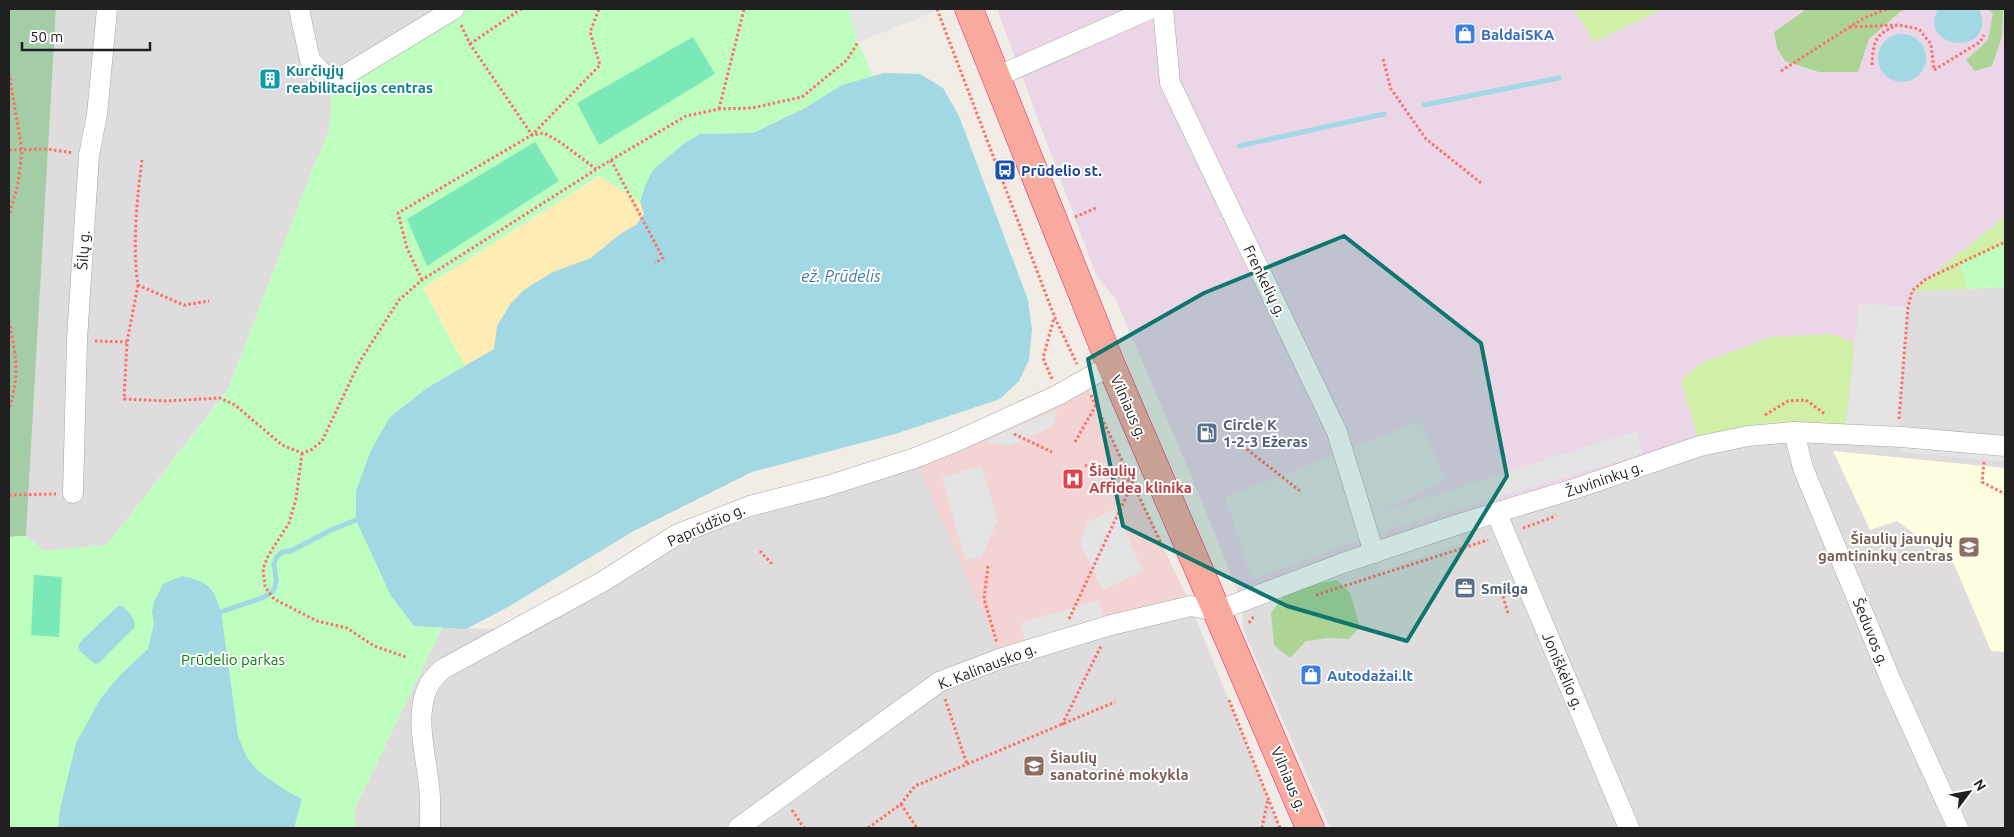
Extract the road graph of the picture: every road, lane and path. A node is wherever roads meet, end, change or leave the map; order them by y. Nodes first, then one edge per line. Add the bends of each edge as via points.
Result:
1 (107, 9) edge
2 (299, 9) edge
3 (454, 9) edge
4 (521, 9) edge
5 (599, 9) edge
6 (744, 9) edge
7 (937, 9) edge
8 (969, 9) edge
9 (1150, 9) edge
10 (1163, 9) edge
11 (1887, 9) edge
12 (1899, 24) junction
13 (1850, 27) junction
14 (1984, 35) dead end
15 (858, 42) dead end
16 (470, 44) junction
17 (1383, 59) dead end
18 (1872, 65) dead end
19 (1781, 71) dead end
20 (9, 73) edge
21 (996, 77) junction
22 (719, 109) junction
23 (532, 135) junction
24 (9, 150) edge
25 (22, 151) junction
26 (89, 155) junction
27 (142, 160) dead end
28 (611, 160) junction
29 (596, 170) junction
30 (1481, 184) dead end
31 (1098, 207) dead end
32 (9, 216) edge
33 (1074, 218) dead end
34 (2005, 242) edge
35 (655, 263) dead end
36 (422, 280) junction
37 (138, 285) junction
38 (209, 301) dead end
39 (1055, 318) junction
40 (9, 321) edge
41 (77, 340) junction
42 (127, 342) junction
43 (1111, 365) junction
44 (1085, 381) junction
45 (1058, 395) junction
46 (1096, 405) junction
47 (9, 408) edge
48 (995, 425) junction
49 (1794, 432) junction
50 (1898, 437) junction
51 (1075, 442) dead end
52 (1239, 443) dead end
53 (1984, 444) junction
54 (2005, 446) edge
55 (302, 452) junction
56 (1052, 452) dead end
57 (1085, 466) dead end
58 (1133, 482) junction
59 (1300, 491) dead end
60 (73, 493) joint
61 (2005, 494) edge
62 (9, 495) edge
63 (1497, 514) junction
64 (760, 551) dead end
65 (1166, 553) dead end
66 (1374, 553) junction
67 (772, 565) dead end
68 (988, 566) dead end
69 (1217, 611) junction
70 (1111, 625) junction
71 (1060, 640) junction
72 (406, 657) dead end
73 (1002, 658) junction
74 (939, 682) junction
75 (1228, 697) dead end
76 (1115, 702) dead end
77 (1062, 725) junction
78 (967, 764) junction
79 (1268, 799) junction
80 (901, 804) junction
81 (796, 817) dead end
82 (430, 828) edge
83 (738, 828) edge
84 (804, 828) edge
85 (868, 828) edge
86 (917, 828) edge
87 (1262, 828) edge
88 (1280, 828) edge
89 (1310, 828) edge
90 (1629, 828) edge
91 (1958, 828) edge

1 - 26 street, Šilų g. via 97,115
2 - 3 street via 310,60 332,83
3 - 16 path
4 - 16 path
5 - 23 path via 590,32 600,64
6 - 22 path
7 - 39 path
8 - 21 highway, Vilniaus g.
9 - 21 street
10 - 66 street, Frenkelių g. via 1170,83 1337,432
11 - 13 path
12 - 13 path
12 - 14 path via 1919,29 1931,44 1934,70 1980,42
12 - 18 path via 1885,30 1873,44
13 - 19 path
15 - 22 path via 847,60 802,96 752,108
16 - 23 path
17 - 30 path via 1391,89 1426,138
20 - 25 path
21 - 43 highway, Vilniaus g.
22 - 28 path via 686,116
23 - 29 path via 544,133
23 - 36 path via 398,214 407,248
24 - 25 path
25 - 26 path via 47,149
25 - 32 path via 18,184
26 - 41 street, Šilų g.
27 - 37 path via 135,269
28 - 29 path
28 - 35 path via 663,258
29 - 36 path
31 - 33 path
34 - 50 path via 1926,280 1912,291
36 - 55 path via 399,300 360,362 322,440 311,450
37 - 38 path via 184,305
37 - 42 path
39 - 44 path
39 - 45 path via 1043,358
40 - 47 path via 17,361 15,389
41 - 42 path
41 - 60 street, Šilų g.
42 - 55 path via 124,399 220,398 236,405 282,446
43 - 44 street, Paprūdžio g.
43 - 69 highway, Vilniaus g.
44 - 45 street, Paprūdžio g.
44 - 46 path
45 - 48 street, Paprūdžio g.
46 - 51 path
46 - 58 path
48 - 56 path
48 - 82 street, Paprūdžio g. via 915,458 750,506 678,534 602,582 443,669 429,685 422,711 430,789
49 - 50 street, Žuvininkų g.
49 - 63 street, Žuvininkų g. via 1748,436 1700,446
49 - 91 street, Šeduvos g. via 1803,468 1892,683
50 - 53 street, Žuvininkų g.
52 - 59 path
53 - 54 street, Žuvininkų g.
53 - 61 path via 1982,482
55 - 72 path via 296,499 289,522 263,569 265,587 274,598 317,621 347,628 374,646
57 - 58 path
58 - 65 path
58 - 71 path
60 - 62 path
63 - 66 street, Žuvininkų g.
63 - 90 street, Joniškėlio g.
64 - 67 path
66 - 69 street, Žuvininkų g.
68 - 73 path via 984,599
69 - 70 street, K. Kalinausko g. via 1191,606
69 - 89 highway, Vilniaus g.
70 - 71 street, K. Kalinausko g.
70 - 77 path
71 - 73 street, K. Kalinausko g.
73 - 74 street, K. Kalinausko g.
74 - 78 path
74 - 83 street, K. Kalinausko g.
75 - 79 path
76 - 77 path
77 - 78 path
78 - 80 path via 915,786
79 - 87 path
79 - 88 path
80 - 85 path
80 - 86 path
81 - 84 path

